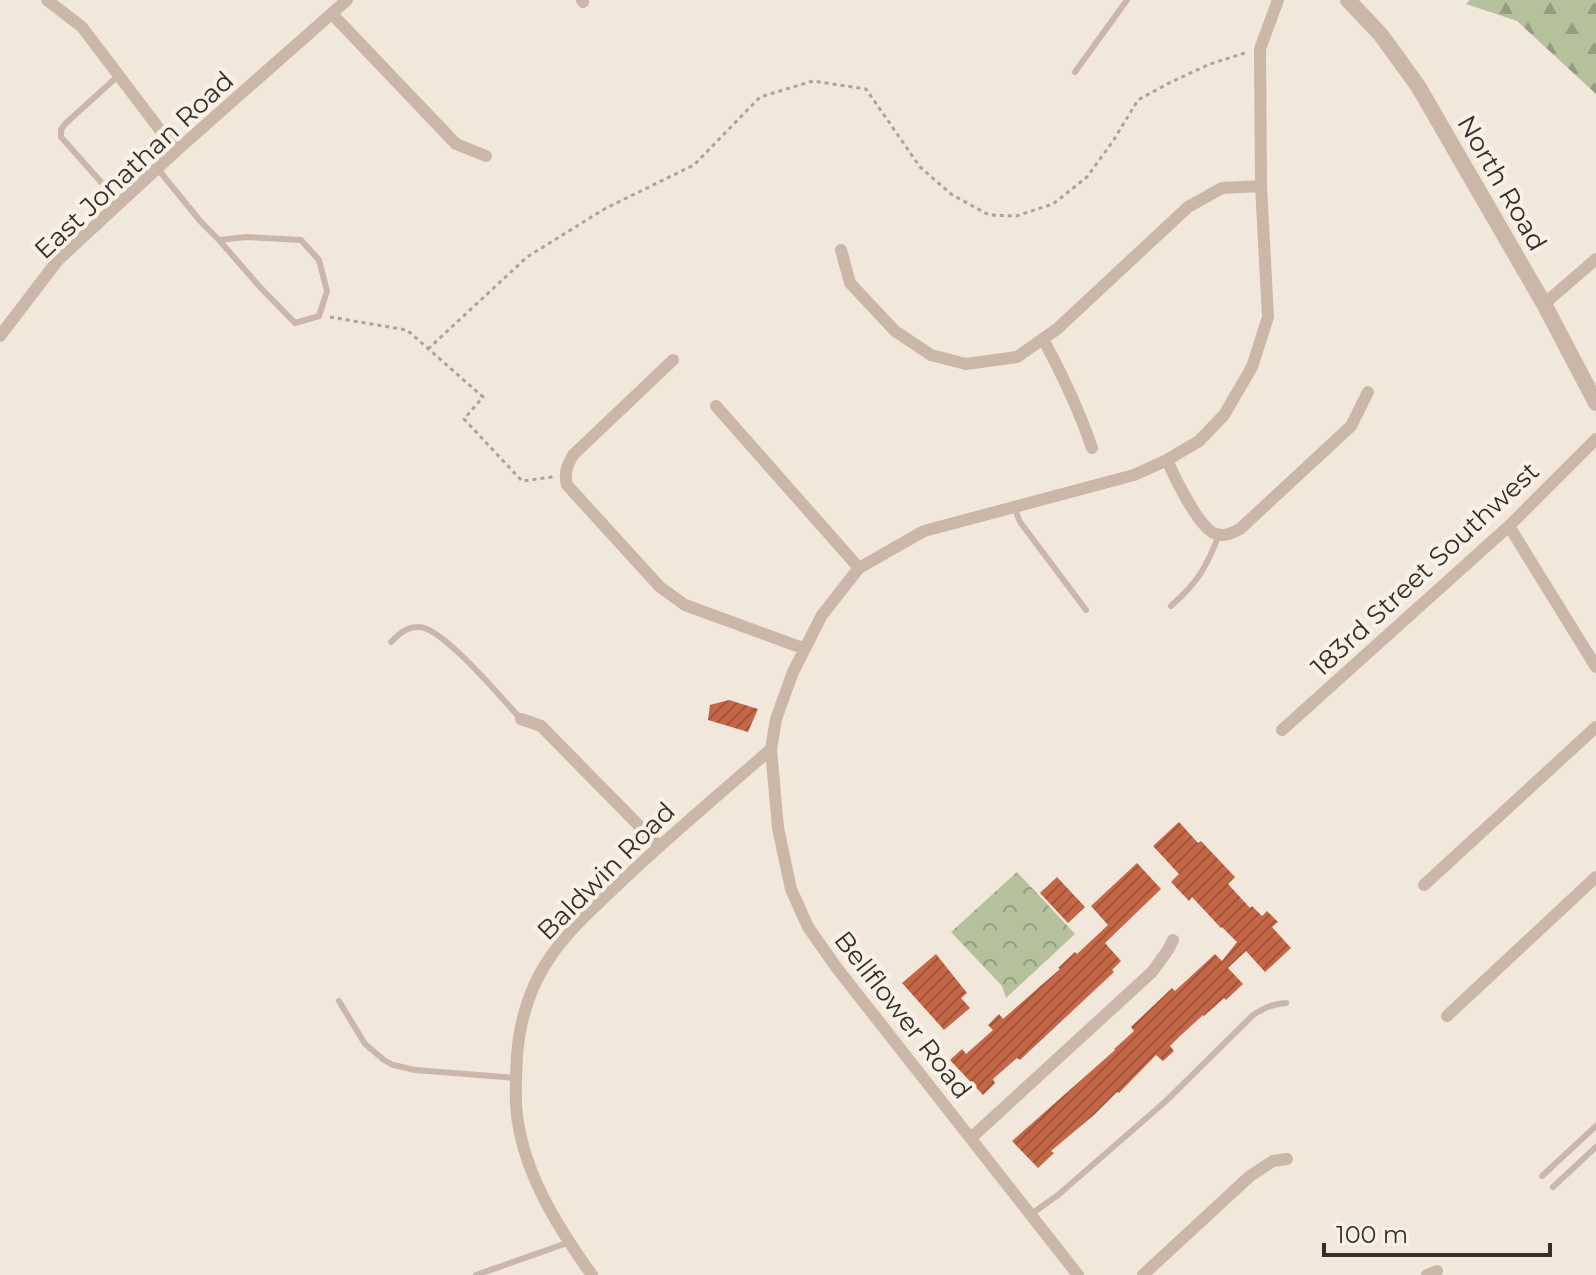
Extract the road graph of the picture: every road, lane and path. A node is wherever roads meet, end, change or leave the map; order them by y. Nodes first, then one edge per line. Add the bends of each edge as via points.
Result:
1 (47, 0) edge
2 (347, 0) edge
3 (1127, 0) edge
4 (1278, 0) edge
5 (1348, 0) edge
6 (332, 14) junction
7 (1260, 49) junction
8 (1075, 72) dead end
9 (119, 75) junction
10 (176, 151) junction
11 (486, 156) dead end
12 (157, 168) junction
13 (1261, 186) junction
14 (121, 201) junction
15 (219, 240) junction
16 (841, 250) dead end
17 (1596, 259) edge
18 (1544, 304) junction
19 (319, 316) junction
20 (0, 336) edge
21 (1043, 339) junction
22 (428, 349) junction
23 (673, 360) dead end
24 (1368, 392) dead end
25 (1596, 403) edge
26 (716, 406) dead end
27 (1596, 439) edge
28 (1092, 448) dead end
29 (1167, 460) junction
30 (565, 476) junction
31 (1014, 507) junction
32 (1509, 526) junction
33 (1219, 535) junction
34 (859, 568) junction
35 (1171, 606) dead end
36 (1086, 610) dead end
37 (391, 642) dead end
38 (805, 649) junction
39 (1596, 667) edge
40 (521, 719) joint
41 (1596, 727) edge
42 (1282, 730) dead end
43 (771, 749) junction
44 (659, 846) junction
45 (1596, 877) edge
46 (1424, 885) dead end
47 (1173, 940) dead end
48 (339, 1001) dead end
49 (1286, 1003) dead end
50 (1447, 1016) dead end
51 (516, 1078) junction
52 (1596, 1126) edge
53 (971, 1138) junction
54 (1596, 1147) edge
55 (1287, 1159) dead end
56 (1542, 1176) dead end
57 (1553, 1187) dead end
58 (1030, 1215) junction
59 (570, 1242) junction
60 (476, 1275) edge
61 (592, 1275) edge
62 (1078, 1275) edge
63 (1143, 1275) edge

1 - 9 street via 82,27
2 - 6 street, East Jonathan Road
3 - 8 lane
4 - 7 street
5 - 18 street, North Road via 1418,86
6 - 10 street, East Jonathan Road
6 - 11 street via 456,144
7 - 13 street
7 - 22 path via 1210,64 1138,100 1087,177 1053,204 1016,216 989,215 951,194 920,167 866,89 813,81 760,97 694,165 606,208 527,257
9 - 10 street
9 - 14 lane via 65,124 61,137
10 - 12 street, East Jonathan Road
12 - 14 street, East Jonathan Road
12 - 15 lane
13 - 21 street via 1222,188 1188,207
13 - 29 street via 1268,317 1252,367 1224,415 1199,441
14 - 20 street, East Jonathan Road via 58,260
15 - 19 lane via 295,323
15 - 19 lane via 301,240 319,260 327,291
16 - 21 street via 850,283 895,331 931,355 966,364 1017,357
17 - 18 street
18 - 25 street, North Road
19 - 22 path via 407,330
21 - 28 street
22 - 30 path via 483,397 464,419 522,481
23 - 30 street via 573,455
24 - 33 street via 1351,426 1240,529
26 - 34 street
27 - 32 street, 183rd Street Southwest
29 - 31 street via 1134,475
29 - 33 street via 1203,524
30 - 38 street via 574,496 673,598
31 - 34 street via 924,531
31 - 36 lane
32 - 39 street
32 - 42 street, 183rd Street Southwest
33 - 35 lane via 1198,579
34 - 38 street, Bellflower Road via 822,615
37 - 40 lane via 404,630 420,626 433,631
38 - 43 street, Bellflower Road via 776,719
40 - 44 street via 541,726
41 - 46 street
43 - 44 street, Baldwin Road
43 - 53 street, Bellflower Road via 778,828 797,906 821,948
44 - 51 street, Baldwin Road via 585,916 541,970 528,998
45 - 50 street
47 - 53 street via 1152,972
48 - 51 lane via 365,1044 393,1065
49 - 58 lane via 1253,1015 1166,1101
51 - 59 street, Baldwin Road via 524,1150
52 - 56 lane
53 - 58 street, Bellflower Road
54 - 57 lane
55 - 63 street via 1273,1161 1250,1176
58 - 62 street, Bellflower Road
59 - 60 lane
59 - 61 street, Baldwin Road

